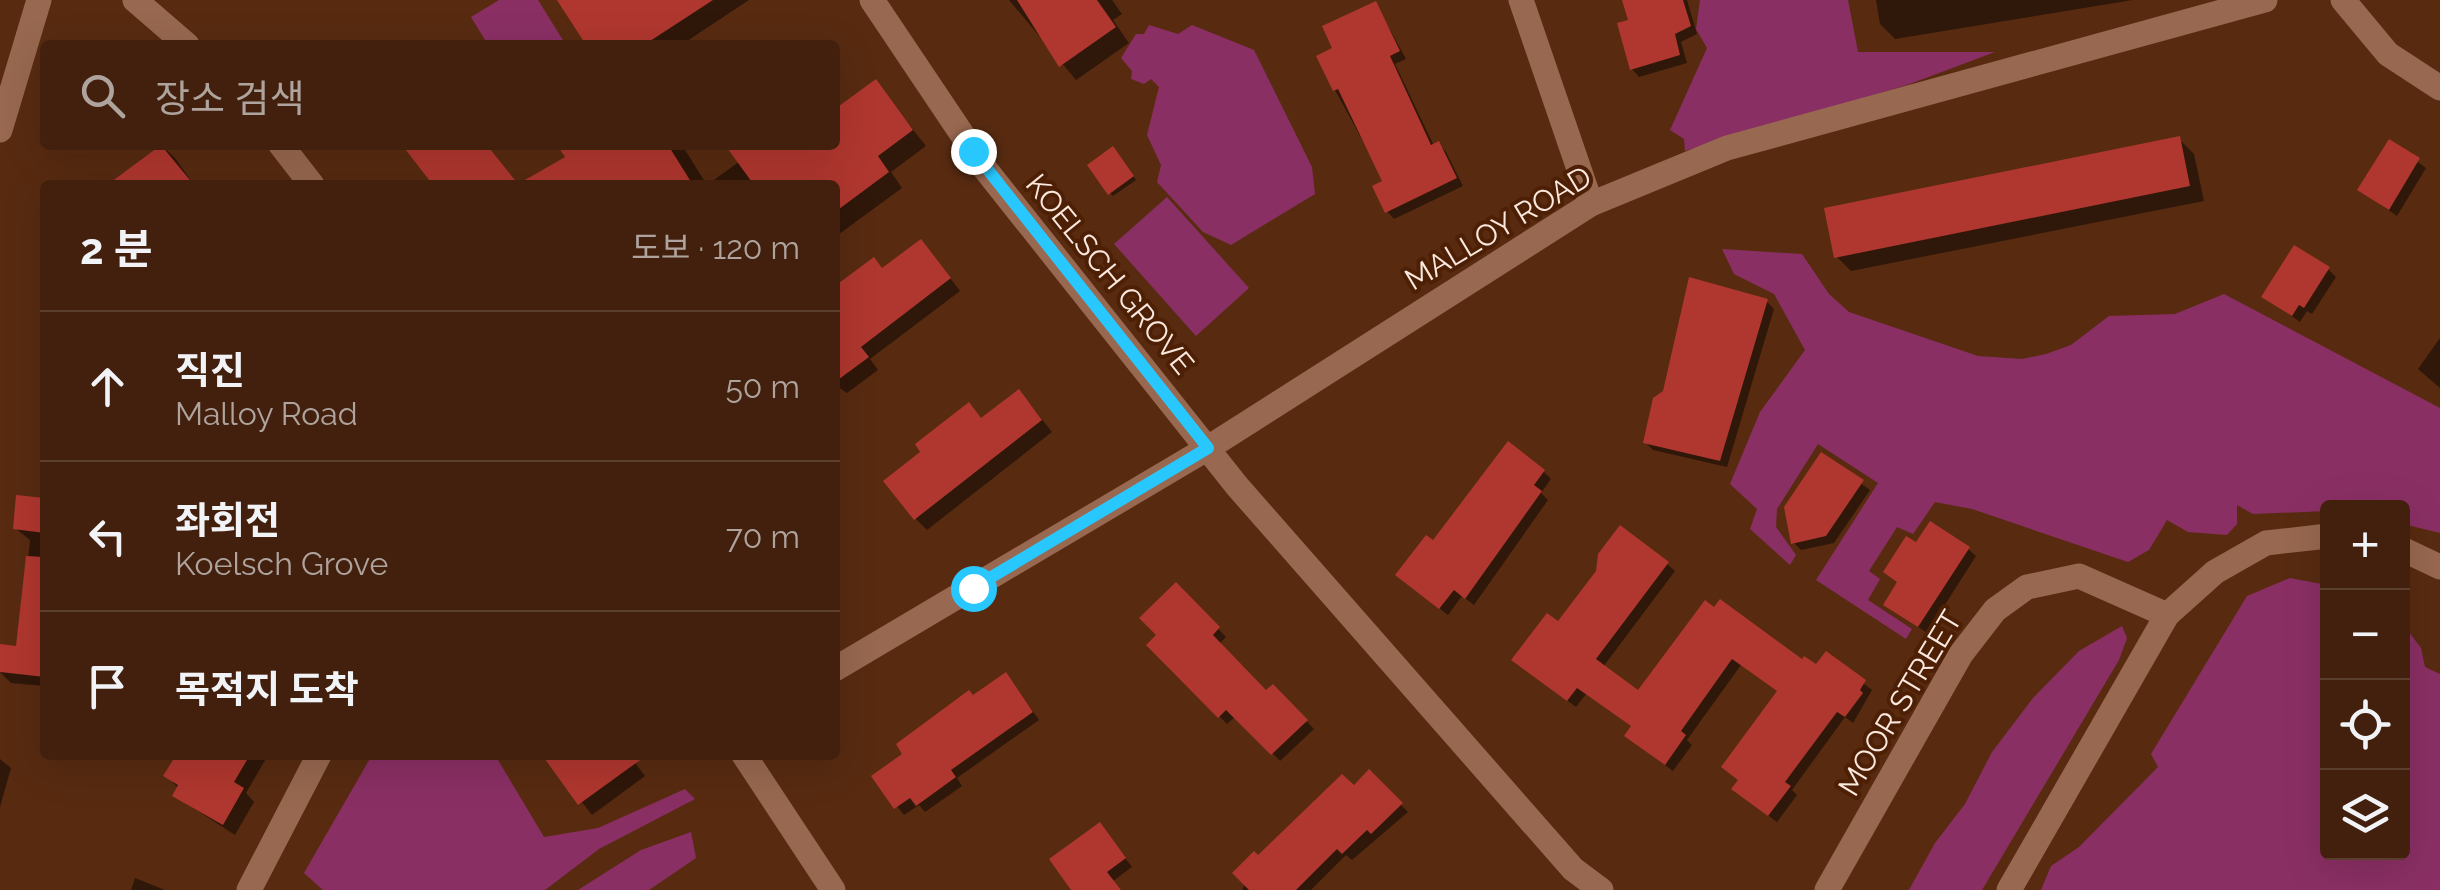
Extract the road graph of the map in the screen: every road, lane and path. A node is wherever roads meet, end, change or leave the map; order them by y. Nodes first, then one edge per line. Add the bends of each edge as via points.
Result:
1 (39, 0) edge
2 (135, 0) edge
3 (872, 0) edge
4 (1521, 0) edge
5 (2265, 0) edge
6 (2344, 0) edge
7 (181, 40) edge
8 (2440, 88) edge
9 (0, 130) edge
10 (285, 150) edge
11 (308, 180) edge
12 (1591, 204) junction
13 (1208, 448) junction
14 (2320, 537) edge
15 (2410, 553) edge
16 (2440, 567) edge
17 (2167, 615) junction
18 (840, 666) edge
19 (316, 760) edge
20 (747, 760) edge
21 (249, 890) edge
22 (833, 890) edge
23 (1601, 890) edge
24 (1827, 890) edge
25 (2008, 890) edge

1 - 9 street
2 - 7 street
3 - 13 street, KOELSCH GROVE via 986,170
4 - 12 street
5 - 12 street, MALLOY ROAD via 1727,148
6 - 8 street via 2388,54
10 - 11 street
12 - 13 street, MALLOY ROAD
13 - 18 street, MALLOY ROAD
13 - 23 street, KOELSCH GROVE via 1572,870
14 - 17 street via 2266,543 2215,572
15 - 16 street
17 - 24 street, MOOR STREET via 2079,576 2027,586 1994,610 1961,654
17 - 25 street
19 - 21 street
20 - 22 street

